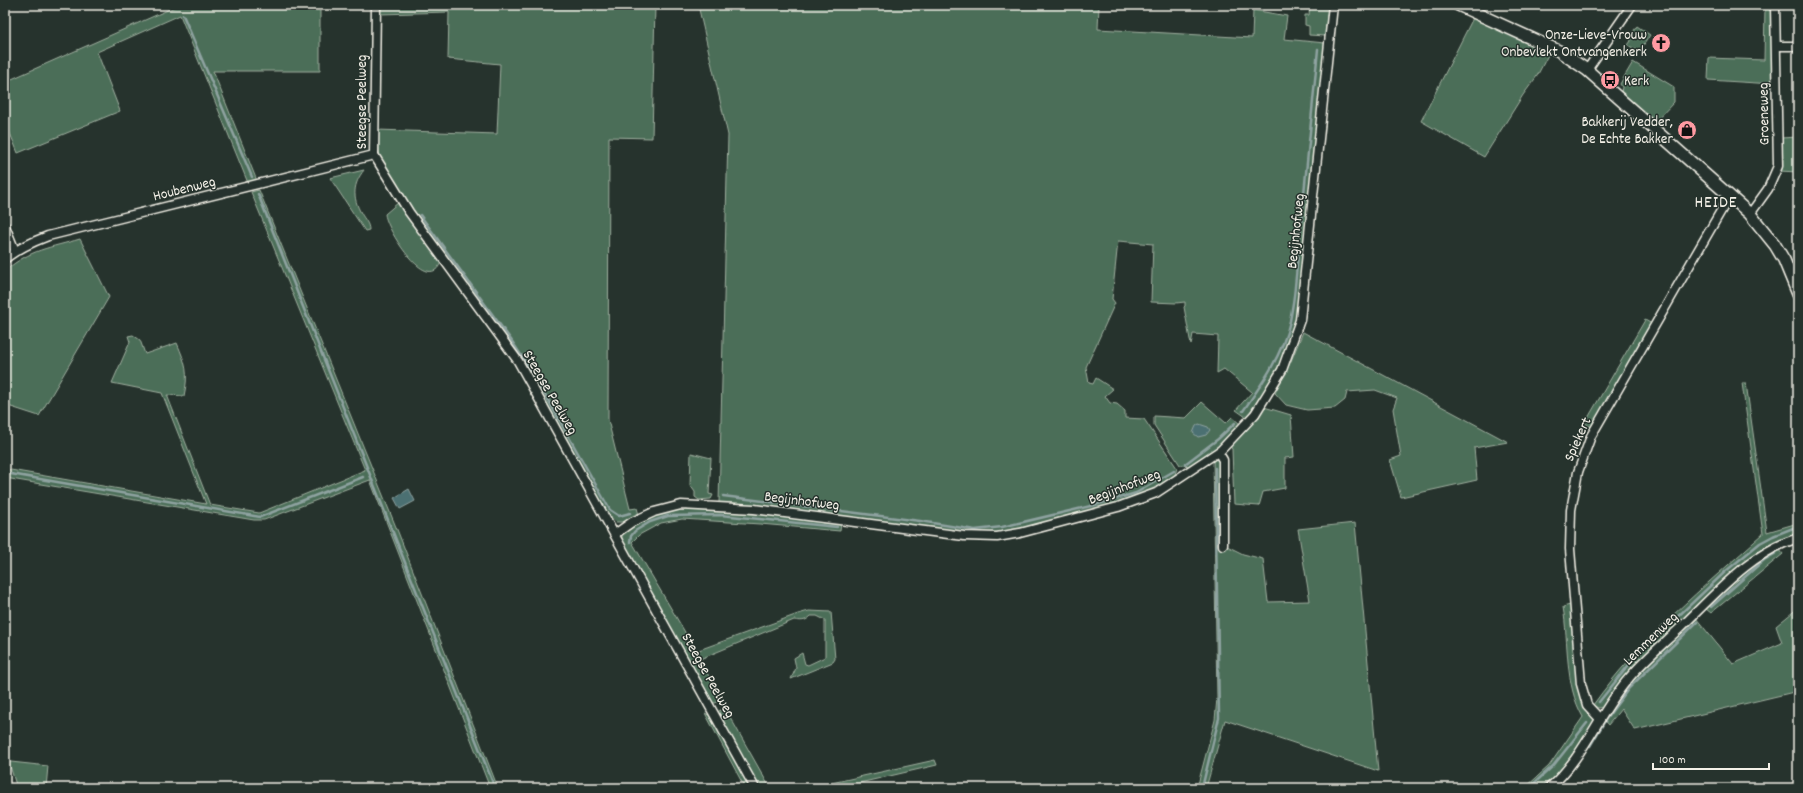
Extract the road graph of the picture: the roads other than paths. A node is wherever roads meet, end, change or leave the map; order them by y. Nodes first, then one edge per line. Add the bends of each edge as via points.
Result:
1 (376, 5) edge
2 (1333, 5) edge
3 (1458, 5) edge
4 (1632, 5) edge
5 (1775, 5) edge
6 (1776, 46) junction
7 (1798, 46) edge
8 (1587, 70) junction
9 (374, 155) junction
10 (1729, 197) junction
11 (1750, 214) junction
12 (5, 226) edge
13 (15, 251) junction
14 (5, 259) edge
15 (1798, 294) edge
16 (1218, 452) junction
17 (615, 534) junction
18 (1798, 538) edge
19 (1223, 545) dead end
20 (1600, 719) junction
21 (756, 788) edge
22 (1549, 788) edge

1 - 9 street, Steegse Peelweg
2 - 16 street, Begijnhofweg via 1300,320 1282,370 1255,414
3 - 8 street via 1559,51
4 - 8 street
5 - 6 street, Groeneweg
6 - 7 street
6 - 11 street, Groeneweg via 1778,166 1768,189
8 - 10 street
9 - 13 street, Houbenweg via 48,236
9 - 17 street, Steegse Peelweg via 409,212 518,361
10 - 11 street
10 - 20 street, Spiekert via 1591,436 1578,472 1571,510 1570,550 1581,684 1587,705
11 - 15 street via 1775,245
12 - 13 street
13 - 14 street, Houbenweg
16 - 17 street, Begijnhofweg via 1156,493 1143,498 1020,533 996,537 964,536 754,509 680,505 654,512 632,522
16 - 19 street via 1223,460
17 - 21 street, Steegse Peelweg
18 - 20 street, Lemmenweg via 1766,551 1737,574 1629,678
20 - 22 street, Lemmenweg via 1582,749

